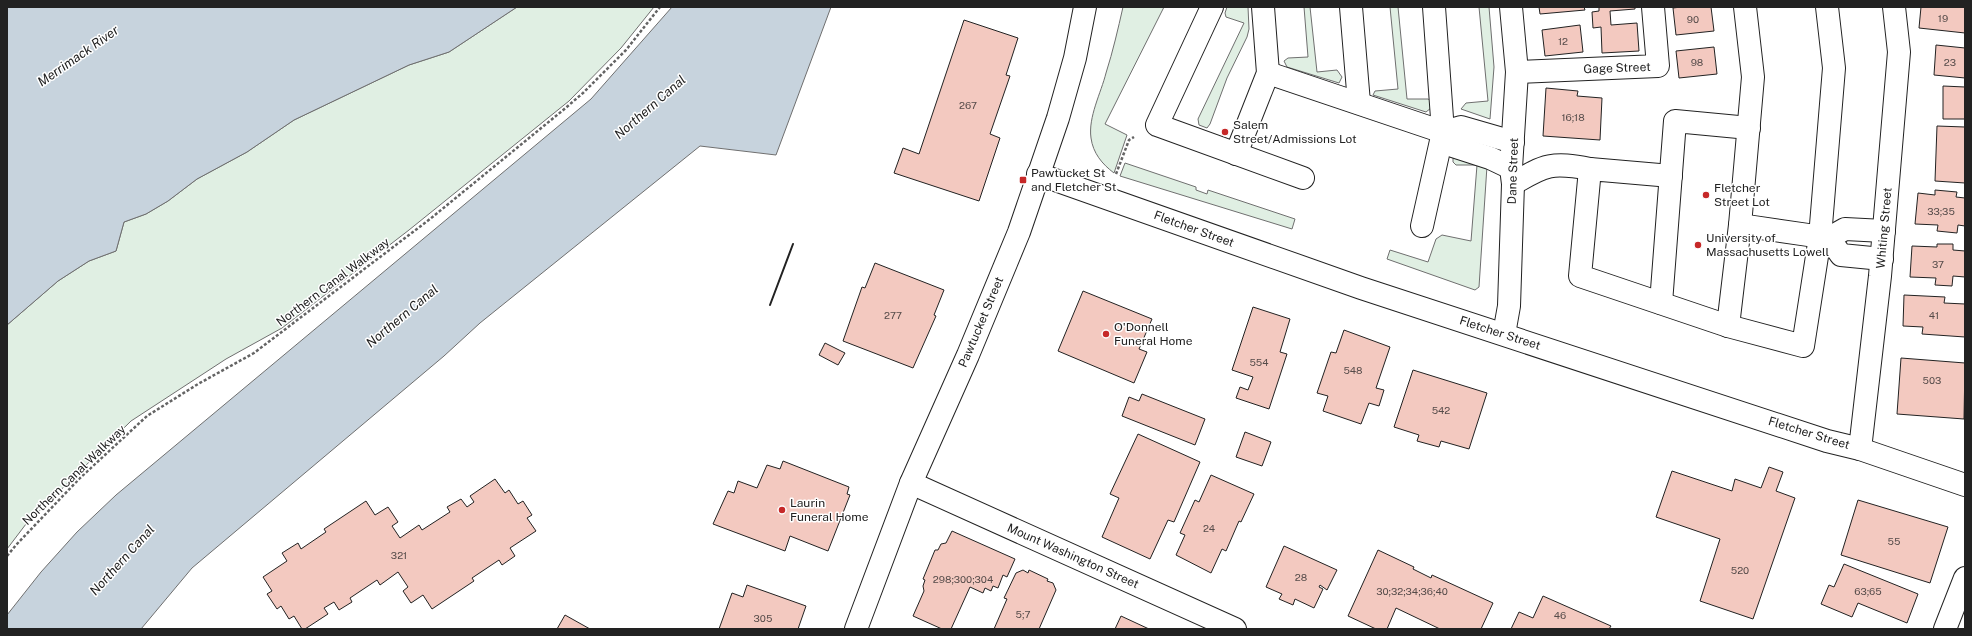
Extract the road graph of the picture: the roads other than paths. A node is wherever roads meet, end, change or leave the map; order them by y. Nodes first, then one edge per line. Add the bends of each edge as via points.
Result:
1 (1085, 7) edge
2 (1212, 7) edge
3 (1263, 7) edge
4 (1351, 7) edge
5 (1434, 7) edge
6 (1511, 7) edge
7 (1653, 7) edge
8 (1745, 7) edge
9 (1827, 7) edge
10 (1894, 7) edge
11 (1517, 72) junction
12 (1268, 73) junction
13 (1359, 103) junction
14 (1749, 128) junction
15 (1443, 132) junction
16 (1513, 142) junction
17 (1236, 154) junction
18 (1590, 169) junction
19 (1038, 174) junction
20 (1512, 176) junction
21 (1671, 176) junction
22 (1303, 178) dead end
23 (1740, 225) junction
24 (1422, 226) dead end
25 (1884, 231) junction
26 (1824, 238) junction
27 (1882, 259) junction
28 (1661, 303) junction
29 (1728, 326) junction
30 (1504, 334) junction
31 (1860, 449) junction
32 (910, 483) junction
33 (1965, 485) edge
34 (1965, 578) edge
35 (856, 629) edge
36 (1235, 629) edge
37 (1945, 629) edge

1 - 19 main road, Pawtucket Street via 1075,58 1058,118
2 - 17 main road via 1157,125
3 - 12 main road
4 - 13 main road
5 - 15 main road
6 - 11 main road, Dane Street
7 - 11 main road, Gage Street via 1658,66
8 - 14 main road via 1753,77
9 - 26 main road via 1834,68
10 - 25 main road, Whiting Street via 1899,52
11 - 16 main road, Dane Street
12 - 13 main road
12 - 17 main road
13 - 15 main road
14 - 21 main road via 1675,121
14 - 23 main road
15 - 16 main road via 1461,127
15 - 20 main road via 1452,146 1490,158
15 - 24 main road
16 - 20 main road, Dane Street
17 - 22 main road
18 - 20 main road via 1565,164
18 - 21 main road
18 - 28 main road via 1580,276
19 - 30 main road, Fletcher Street via 1361,288
19 - 32 main road, Pawtucket Street via 1019,232 968,355
20 - 30 main road, Dane Street via 1509,306
21 - 28 main road
23 - 26 main road
23 - 29 main road
25 - 26 main road via 1845,229
25 - 27 main road, Whiting Street
26 - 27 main road via 1841,255
26 - 29 main road via 1803,346
27 - 31 main road, Whiting Street
28 - 29 main road
30 - 31 main road, Fletcher Street
31 - 33 main road, Fletcher Street
32 - 35 main road, Pawtucket Street
32 - 36 main road, Mount Washington Street
34 - 37 main road

